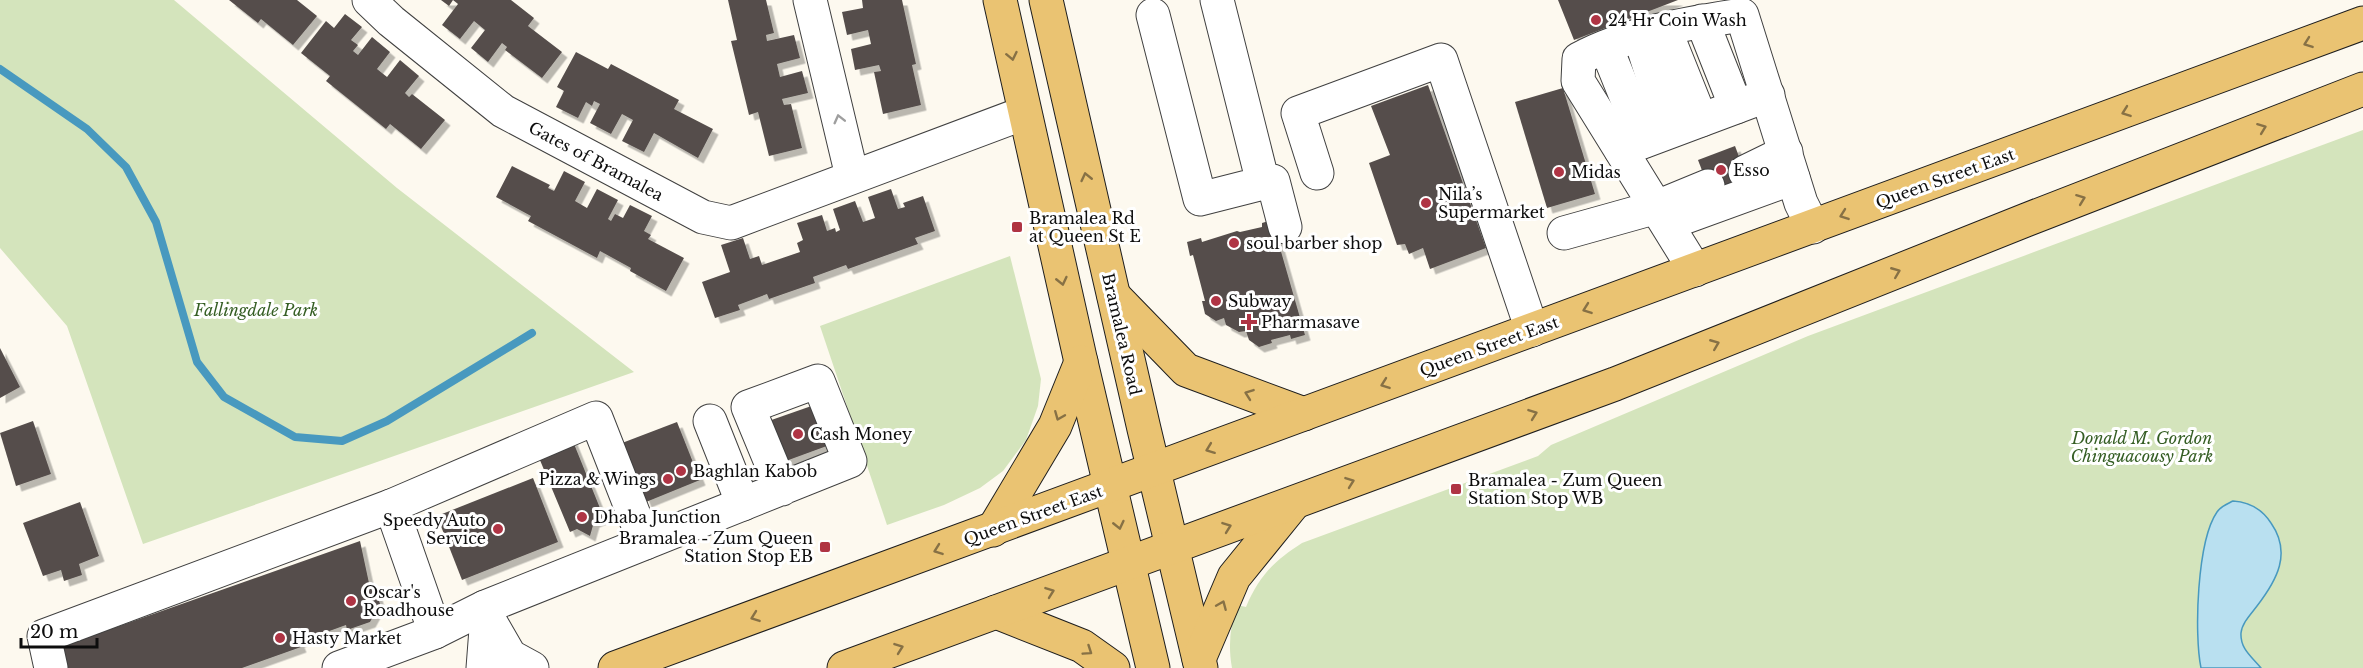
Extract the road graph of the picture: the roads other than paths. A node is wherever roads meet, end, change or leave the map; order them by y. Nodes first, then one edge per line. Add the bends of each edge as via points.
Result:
1 (369, 0) edge
2 (810, 0) edge
3 (1000, 0) edge
4 (1046, 0) edge
5 (1217, 0) edge
6 (1153, 15) dead end
7 (1702, 21) junction
8 (2363, 23) edge
9 (1653, 33) junction
10 (2363, 89) edge
11 (1768, 95) junction
12 (1736, 107) junction
13 (1024, 113) junction
14 (1701, 120) junction
15 (1645, 141) junction
16 (1790, 165) junction
17 (1745, 172) dead end
18 (1317, 173) dead end
19 (852, 176) junction
20 (1263, 183) junction
21 (1708, 186) dead end
22 (1662, 215) junction
23 (1813, 226) junction
24 (1285, 227) dead end
25 (1564, 233) dead end
26 (1695, 270) junction
27 (1113, 295) junction
28 (1532, 330) junction
29 (1081, 362) junction
30 (1304, 414) junction
31 (710, 421) dead end
32 (1154, 470) junction
33 (1110, 486) junction
34 (782, 489) dead end
35 (1295, 502) junction
36 (743, 504) junction
37 (391, 506) junction
38 (993, 530) junction
39 (645, 543) junction
40 (1173, 547) junction
41 (1128, 563) junction
42 (486, 612) junction
43 (996, 612) junction
44 (435, 632) junction
45 (1200, 663) edge
46 (51, 668) edge
47 (339, 668) edge
48 (483, 668) edge
49 (532, 668) edge
50 (615, 668) edge
51 (844, 668) edge
52 (1113, 668) edge
53 (1153, 668) edge

1 - 19 street, Gates of Bramalea via 503,111 703,217 731,223
19 -> 2 street
3 -> 13 main road
27 -> 4 main road, Bramalea Road
5 - 20 street
6 - 20 street via 1200,199
7 - 9 street
7 - 11 street via 1742,15
7 - 12 street
8 -> 23 main road, Queen Street East
9 - 14 street
9 - 15 street
9 - 15 street via 1580,59 1578,81
35 -> 10 main road via 1615,384
11 - 12 street
11 - 16 street
12 - 14 street
13 - 19 street, Gates of Bramalea
13 -> 29 main road
14 - 15 street
15 - 22 street
16 - 17 street
16 - 22 street
16 - 23 street via 1801,203
18 - 28 street via 1298,113 1441,60
20 - 24 street via 1274,181
21 - 22 street
22 - 25 street
22 - 26 street
23 - 26 main road, Queen Street East
26 -> 28 main road, Queen Street East
30 -> 27 main road via 1186,370
27 - 32 main road, Bramalea Road
28 -> 30 main road, Queen Street East
29 - 33 main road
29 -> 38 main road via 1055,426
30 -> 32 main road, Queen Street East
31 - 36 street
32 - 33 main road, Queen Street East
32 - 40 main road, Bramalea Road
33 - 38 main road, Queen Street East
33 -> 41 main road
34 - 36 street
40 -> 35 main road
45 -> 35 main road via 1234,577
36 - 39 street
37 - 39 street via 596,418
37 - 44 street
37 - 46 street via 44,636
38 -> 50 main road, Queen Street East
39 - 42 street
40 - 41 main road
40 - 45 main road, Bramalea Road
43 -> 41 main road
41 - 53 main road
42 - 44 street
42 - 48 street
42 - 49 street via 510,656
51 -> 43 main road
43 -> 52 main road via 1082,646
44 - 47 street

